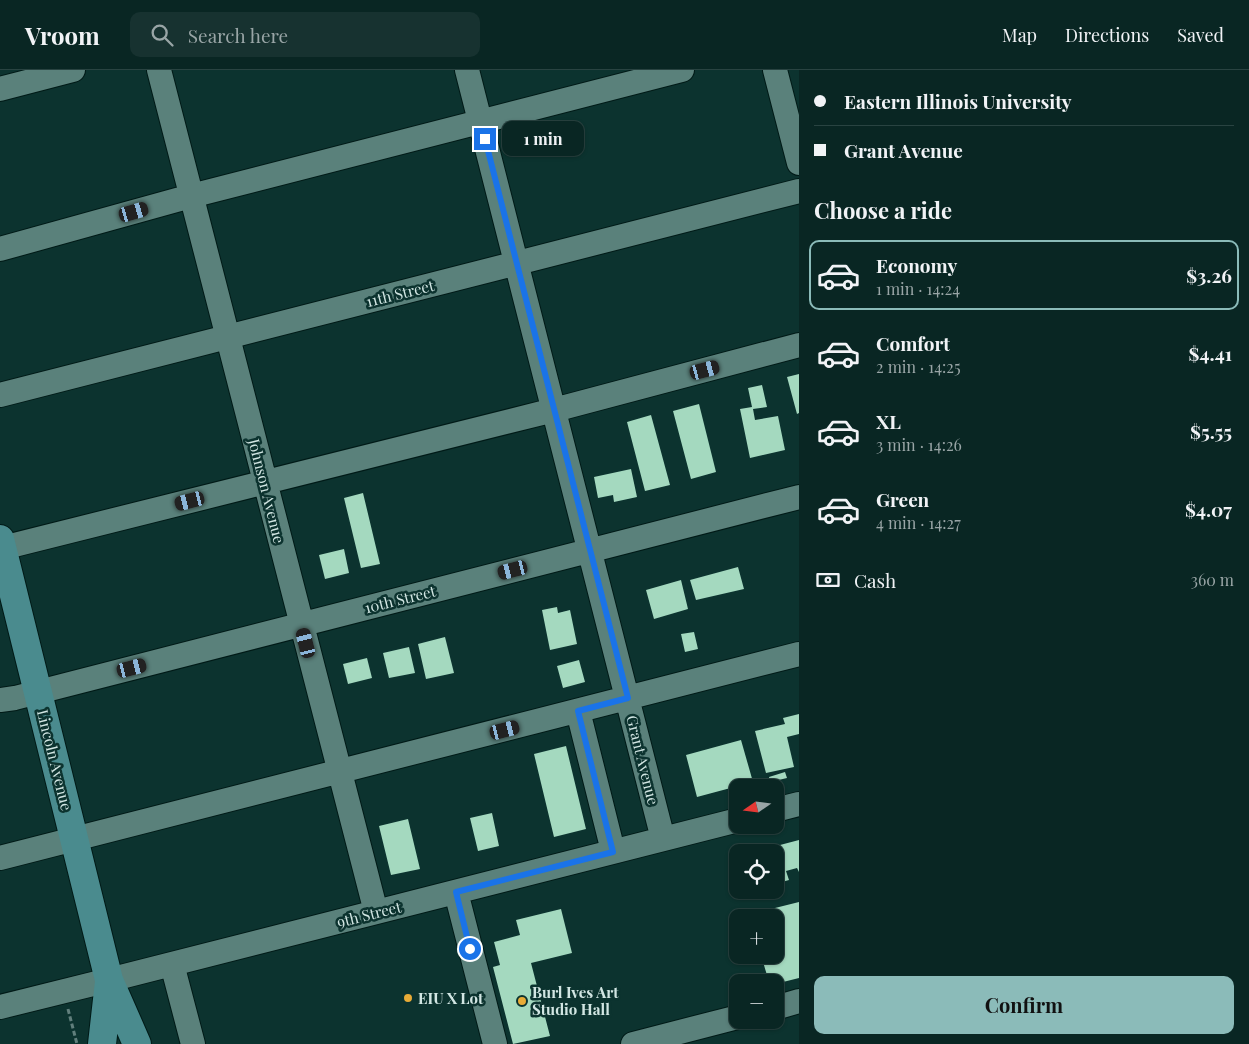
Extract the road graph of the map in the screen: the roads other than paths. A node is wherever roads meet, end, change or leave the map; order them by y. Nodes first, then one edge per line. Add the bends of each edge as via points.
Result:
1 (73, 70) edge
2 (159, 70) edge
3 (467, 70) edge
4 (682, 70) edge
5 (776, 70) edge
6 (0, 89) edge
7 (480, 122) junction
8 (799, 164) edge
9 (799, 191) edge
10 (191, 196) junction
11 (0, 249) edge
12 (516, 263) junction
13 (227, 337) junction
14 (799, 345) edge
15 (0, 395) edge
16 (554, 410) junction
17 (265, 482) junction
18 (799, 497) edge
19 (590, 551) junction
20 (2, 553) edge
21 (302, 625) junction
22 (799, 654) edge
23 (38, 692) junction
24 (628, 698) junction
25 (0, 700) edge
26 (578, 711) junction
27 (340, 772) junction
28 (799, 804) edge
29 (784, 808) edge
30 (729, 822) edge
31 (663, 839) junction
32 (74, 840) junction
33 (613, 852) junction
34 (0, 858) edge
35 (456, 892) junction
36 (376, 912) junction
37 (172, 964) junction
38 (109, 980) junction
39 (799, 1001) edge
40 (784, 1005) edge
41 (0, 1007) edge
42 (729, 1019) edge
43 (102, 1044) edge
44 (137, 1044) edge
45 (193, 1044) edge
46 (495, 1044) edge
47 (634, 1044) edge

1 - 6 street
2 - 10 street, Johnson Avenue
3 - 7 street, Grant Avenue
4 - 7 street
5 - 8 street
7 - 10 street
7 - 12 street, Grant Avenue
9 - 12 street, 11th Street
10 - 11 street
10 - 13 street, Johnson Avenue
12 - 13 street, 11th Street
12 - 16 street, Grant Avenue
13 - 15 street, 11th Street
13 - 17 street, Johnson Avenue
14 - 16 street
16 - 17 street
16 - 19 street, Grant Avenue
17 - 20 street
17 - 21 street, Johnson Avenue
18 - 19 street, 10th Street
19 - 21 street, 10th Street
19 - 24 street, Grant Avenue
20 - 23 main road, Lincoln Avenue
21 - 23 street, 10th Street
21 - 27 street, Johnson Avenue
22 - 24 street
23 - 25 street, 10th Street
23 - 32 main road, Lincoln Avenue
24 - 26 street
24 - 31 street, Grant Avenue
26 - 27 street
26 - 33 street
27 - 32 street
27 - 36 street, Johnson Avenue
28 - 29 street
30 - 31 street, 9th Street
31 - 33 street, 9th Street
32 - 34 street
32 - 38 main road, Lincoln Avenue
33 - 35 street, 9th Street
35 - 36 street, 9th Street
35 - 46 street
36 - 37 street, 9th Street
37 - 38 street, 9th Street
37 - 45 street
38 - 41 street, 9th Street
38 - 43 main road, Lincoln Avenue
38 - 44 main road, Lincoln Avenue
39 - 40 street
42 - 47 street

